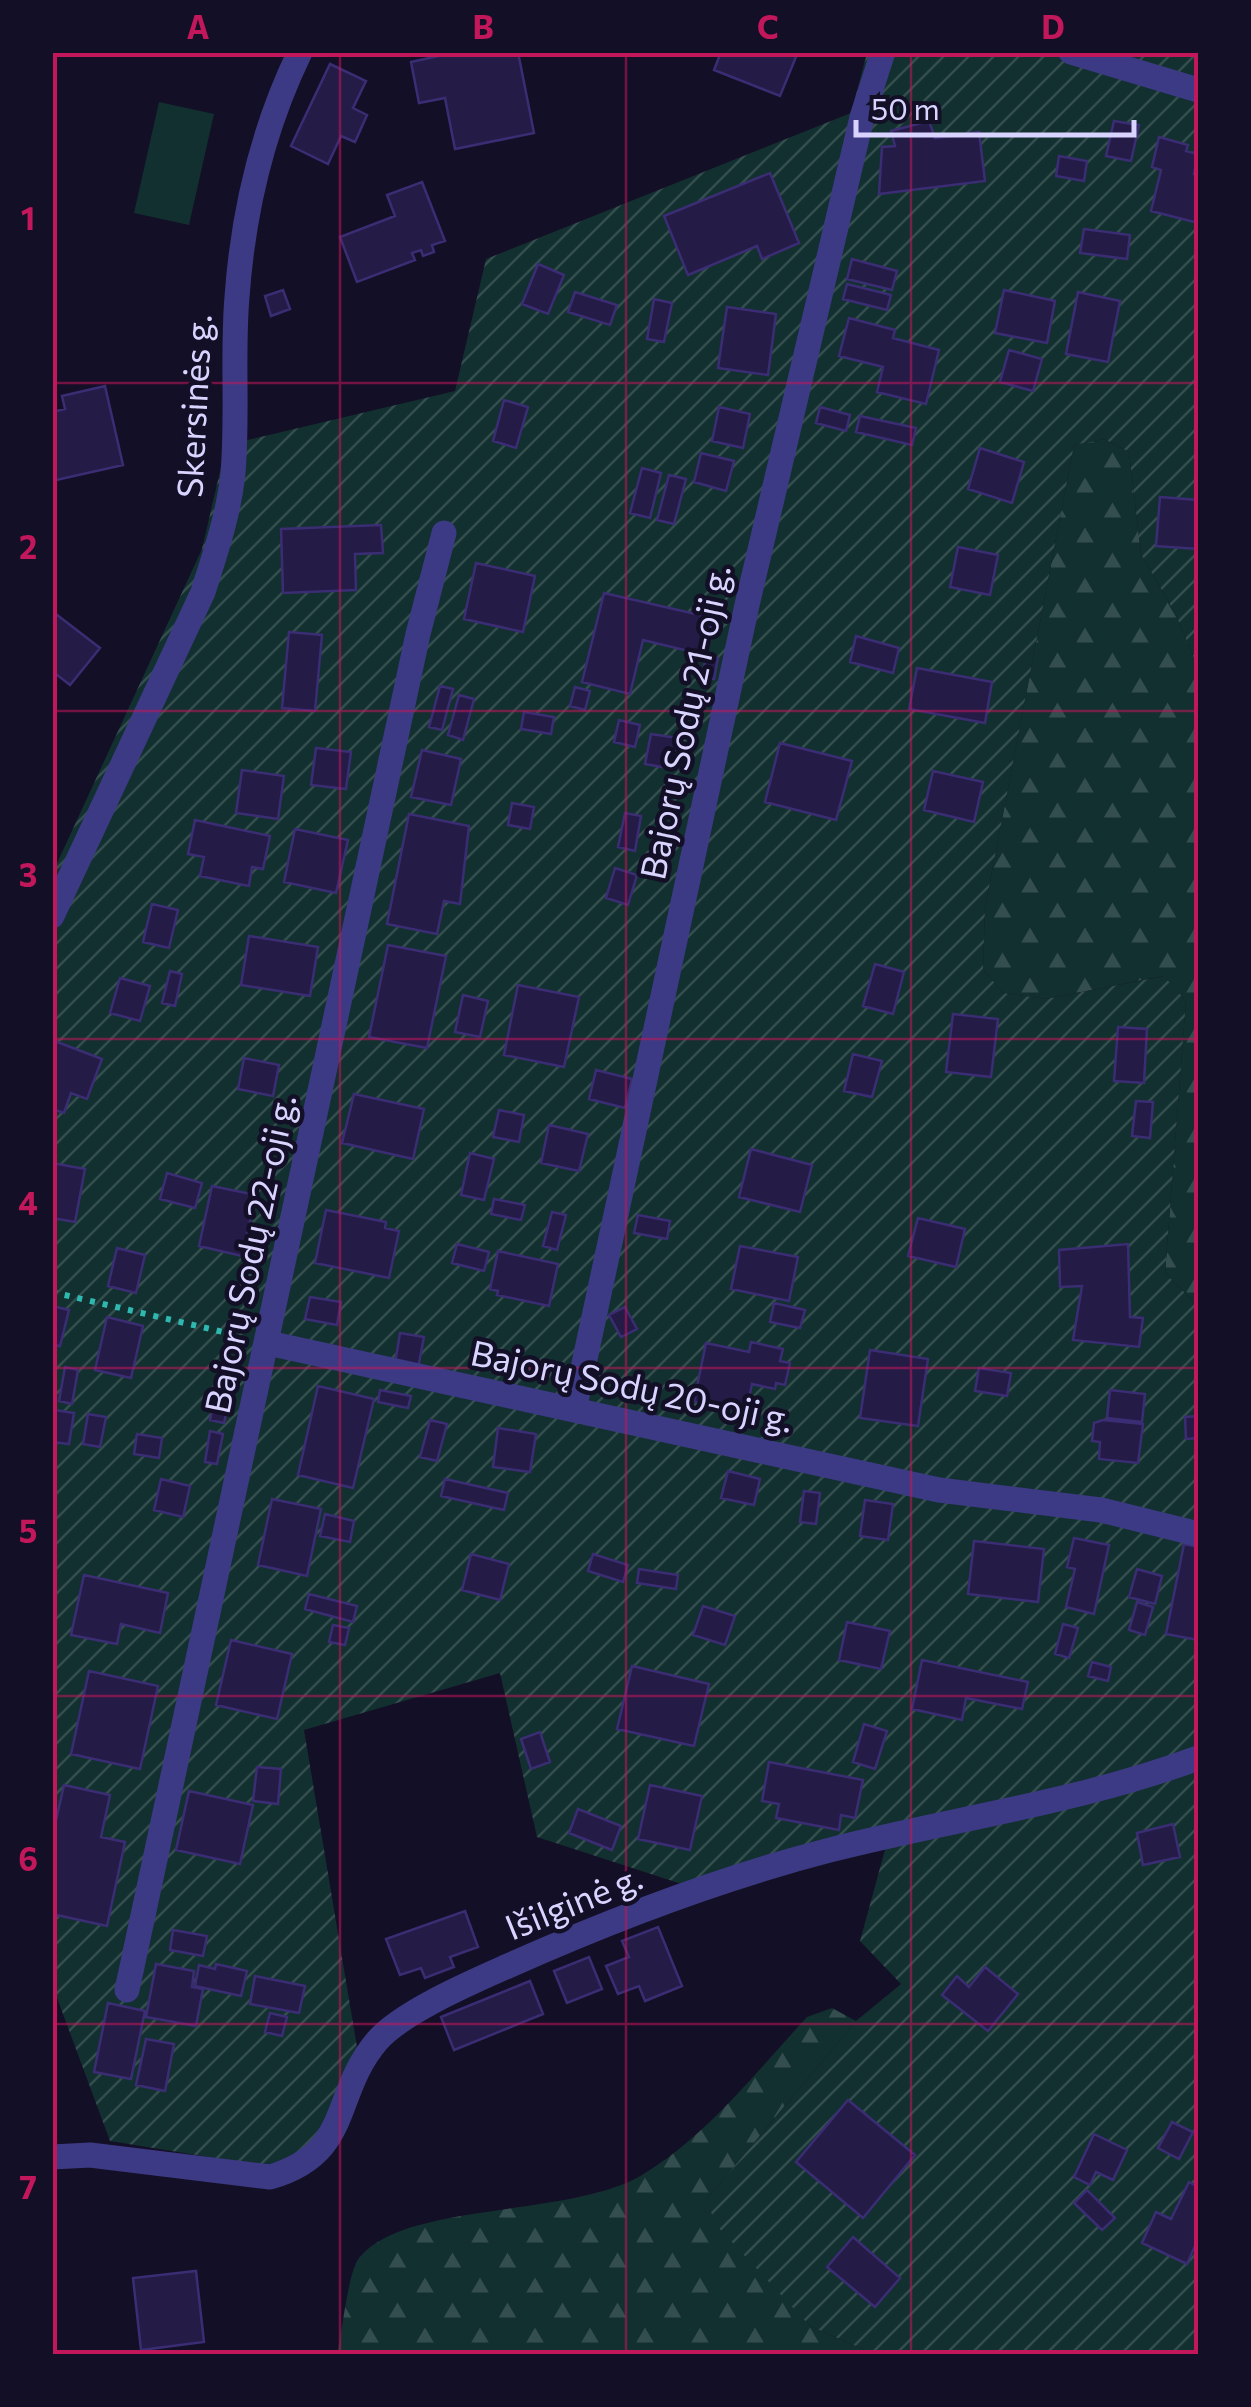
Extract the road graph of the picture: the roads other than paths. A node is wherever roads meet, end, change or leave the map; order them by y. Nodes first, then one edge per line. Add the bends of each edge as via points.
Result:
1 (300, 52) edge
2 (883, 52) edge
3 (1071, 52) edge
4 (1198, 90) edge
5 (444, 533) dead end
6 (52, 916) edge
7 (268, 1343) junction
8 (574, 1410) junction
9 (1198, 1534) edge
10 (1198, 1758) edge
11 (128, 1990) dead end
12 (52, 2157) edge

1 - 6 street, Skersinės g. via 266,136 248,216 237,294 232,477 220,538 203,592
2 - 8 street, Bajorų Sodų 21-oji g. via 751,586
3 - 4 street
5 - 7 street, Bajorų Sodų 22-oji g.
7 - 8 street, Bajorų Sodų 20-oji g.
7 - 11 street, Bajorų Sodų 22-oji g.
8 - 9 street, Bajorų Sodų 20-oji g. via 939,1490 1101,1510
10 - 12 street, Išilginė g. via 1120,1787 829,1850 700,1890 508,1966 377,2040 330,2141 294,2170 270,2177 90,2155

